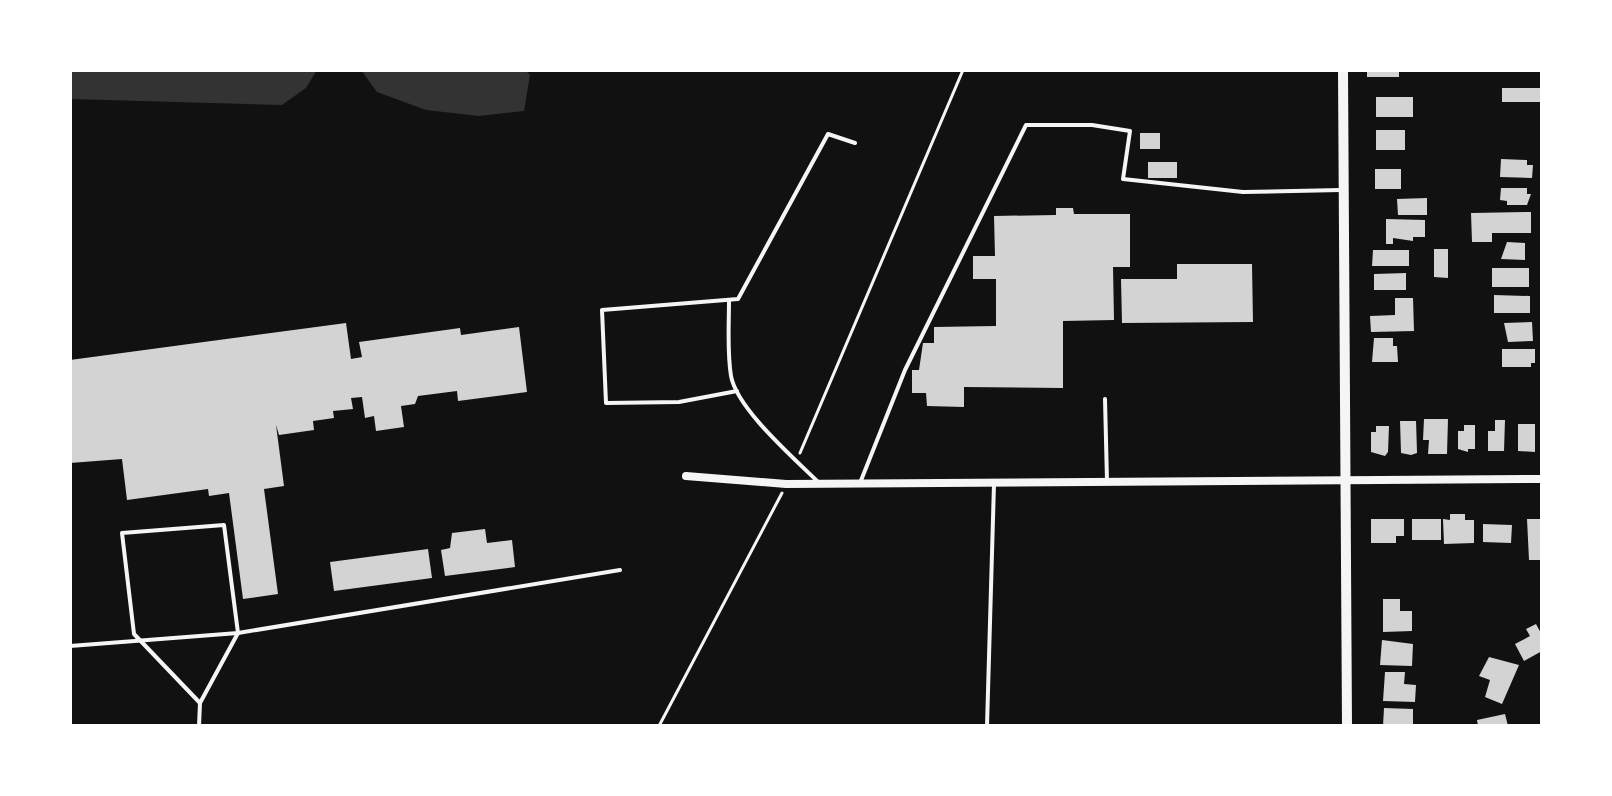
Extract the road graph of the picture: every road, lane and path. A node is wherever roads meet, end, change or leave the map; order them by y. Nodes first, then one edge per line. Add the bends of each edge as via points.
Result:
1 (963, 70) edge
2 (1343, 70) edge
3 (855, 143) dead end
4 (1344, 190) junction
5 (729, 300) junction
6 (737, 391) junction
7 (1105, 399) dead end
8 (797, 461) junction
9 (686, 476) dead end
10 (1542, 479) edge
11 (1347, 480) junction
12 (1107, 481) junction
13 (994, 482) junction
14 (860, 483) junction
15 (786, 484) junction
16 (820, 484) junction
17 (620, 570) dead end
18 (238, 633) junction
19 (140, 642) junction
20 (70, 646) edge
21 (200, 703) junction
22 (199, 726) edge
23 (659, 726) edge
24 (987, 726) edge
25 (1347, 726) edge

1 - 8 path
2 - 4 street
3 - 5 lane via 828,134 738,299
4 - 11 street
4 - 14 lane via 1243,192 1123,179 1130,131 1026,125 905,370
5 - 6 lane via 731,377
5 - 6 lane via 602,310 606,403 679,402
6 - 8 lane
7 - 12 lane
8 - 16 lane
9 - 15 street
10 - 11 street
11 - 12 street
11 - 25 street
12 - 13 street
13 - 14 street
13 - 24 lane
14 - 16 street
15 - 16 street
15 - 23 path
17 - 18 lane
18 - 19 lane
18 - 19 lane via 224,525 122,533 131,624
18 - 21 lane
19 - 20 lane
19 - 21 lane
21 - 22 lane

